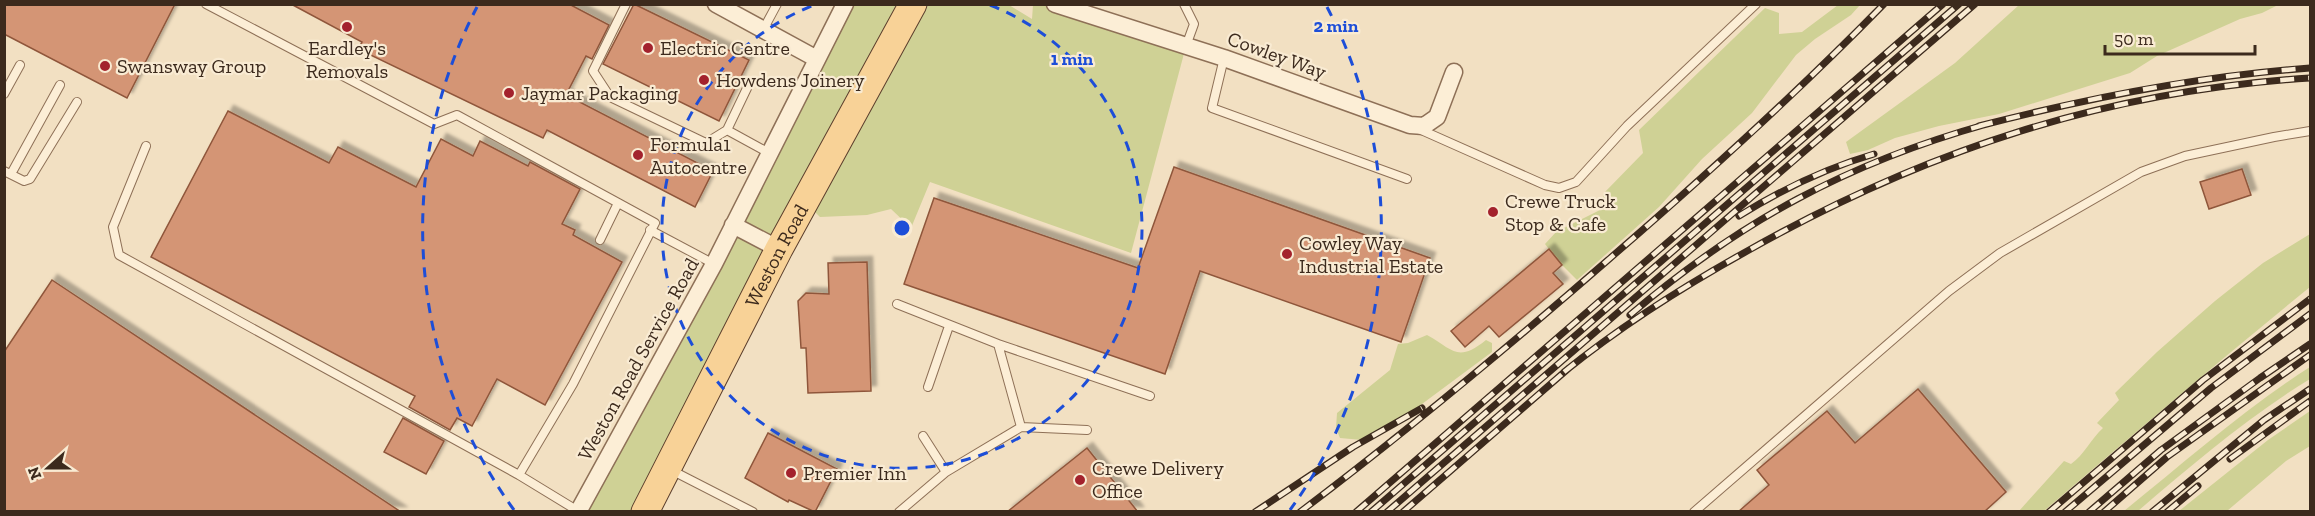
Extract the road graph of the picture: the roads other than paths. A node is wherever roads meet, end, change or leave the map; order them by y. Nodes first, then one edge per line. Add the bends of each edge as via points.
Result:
1 (206, 4) edge
2 (626, 4) edge
3 (716, 4) edge
4 (777, 4) edge
5 (845, 4) edge
6 (913, 4) edge
7 (1055, 4) edge
8 (1184, 4) edge
9 (1756, 4) edge
10 (763, 30) junction
11 (1186, 46) junction
12 (1224, 58) junction
13 (817, 59) junction
14 (20, 65) dead end
15 (1454, 72) dead end
16 (749, 84) dead end
17 (60, 85) dead end
18 (4, 94) edge
19 (77, 102) dead end
20 (1410, 125) junction
21 (727, 130) junction
22 (2310, 131) edge
23 (146, 146) dead end
24 (769, 153) junction
25 (8, 172) edge
26 (1407, 179) dead end
27 (618, 202) junction
28 (732, 225) junction
29 (650, 230) junction
30 (600, 240) dead end
31 (779, 249) junction
32 (714, 264) junction
33 (897, 304) dead end
34 (949, 327) junction
35 (998, 344) junction
36 (928, 387) dead end
37 (1150, 396) dead end
38 (1021, 427) junction
39 (1087, 430) dead end
40 (923, 436) dead end
41 (668, 468) junction
42 (946, 472) junction
43 (519, 476) junction
44 (578, 511) edge
45 (645, 512) edge
46 (753, 512) edge
47 (899, 512) edge
48 (1694, 512) edge

1 - 27 lane via 434,124 457,115
2 - 21 lane via 593,70 610,97 706,143
3 - 10 street
4 - 10 lane
5 - 13 street, Weston Road Service Road
6 - 31 main road, Weston Road
7 - 11 street, Cowley Way
8 - 11 lane via 1194,24
9 - 20 lane via 1627,126 1576,182 1559,188
10 - 13 street
11 - 12 street, Cowley Way
12 - 20 street, Cowley Way
12 - 26 lane via 1212,108
13 - 24 street, Weston Road Service Road
14 - 18 lane
15 - 20 street via 1437,117 1424,126
16 - 21 lane
17 - 25 lane
19 - 25 lane via 34,175 24,181
21 - 24 lane
22 - 48 lane via 2185,156 2141,172 2000,253 1949,291
23 - 43 lane via 113,227 119,255
24 - 28 street, Weston Road Service Road
27 - 29 lane via 655,223
27 - 30 lane
28 - 31 street
28 - 32 street, Weston Road Service Road
29 - 32 lane
29 - 43 lane via 573,384
31 - 41 main road, Weston Road
32 - 44 street, Weston Road Service Road
33 - 34 lane
34 - 35 lane
34 - 36 lane
35 - 37 lane
35 - 38 lane
38 - 39 lane
38 - 42 lane
40 - 42 lane
41 - 45 main road, Weston Road
41 - 46 lane
42 - 47 lane
43 - 44 lane

